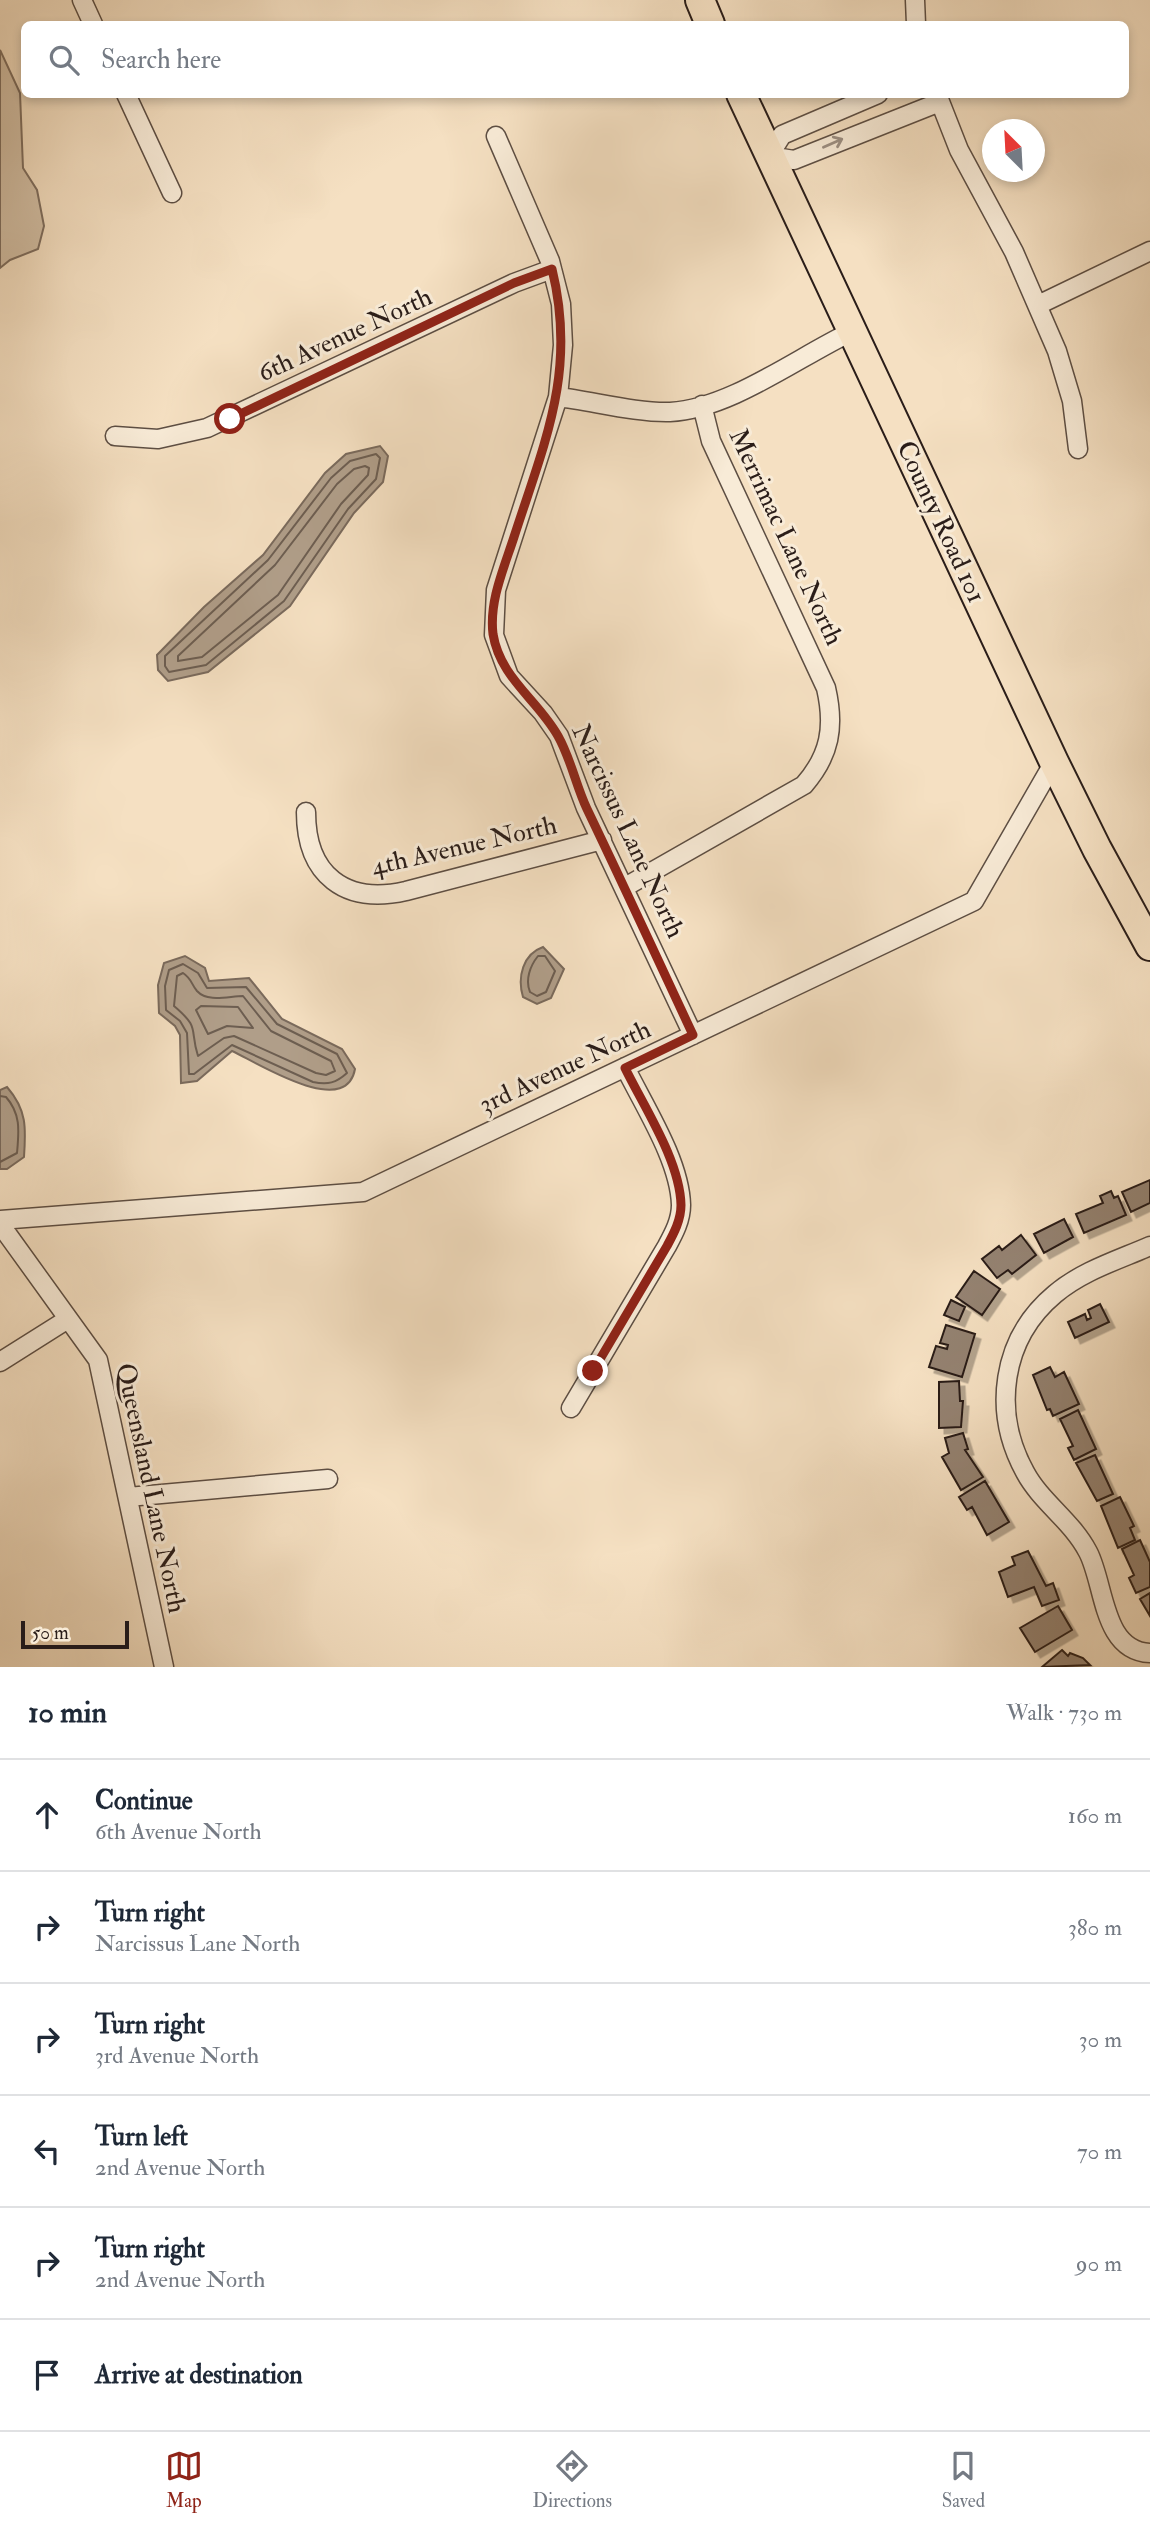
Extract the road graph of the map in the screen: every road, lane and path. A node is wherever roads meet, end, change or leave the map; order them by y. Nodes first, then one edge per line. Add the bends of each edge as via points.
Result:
1 (82, 0) edge
2 (700, 0) edge
3 (915, 0) edge
4 (92, 21) edge
5 (709, 21) edge
6 (916, 21) edge
7 (128, 98) edge
8 (743, 98) edge
9 (869, 98) edge
10 (939, 98) edge
11 (496, 136) dead end
12 (769, 156) junction
13 (173, 193) dead end
14 (1150, 251) edge
15 (552, 269) junction
16 (1038, 305) junction
17 (851, 332) junction
18 (558, 397) junction
19 (702, 405) junction
20 (115, 436) dead end
21 (1078, 449) dead end
22 (1054, 762) junction
23 (306, 812) dead end
24 (602, 840) junction
25 (625, 887) junction
26 (1150, 946) edge
27 (693, 1035) junction
28 (625, 1068) junction
29 (0, 1222) edge
30 (1150, 1246) edge
31 (68, 1319) junction
32 (0, 1362) edge
33 (571, 1408) dead end
34 (328, 1479) dead end
35 (128, 1497) junction
36 (1150, 1653) edge
37 (164, 1667) edge

1 - 4 street
2 - 5 main road
3 - 6 street
7 - 13 street
8 - 12 main road, County Road 101
9 - 12 street via 782,135
12 -> 10 street via 794,160
10 - 16 street via 959,150
11 - 15 street, Narcissus Lane North
12 - 17 main road, County Road 101
14 - 16 street
15 - 18 street, Narcissus Lane North via 561,304 563,345
15 - 20 street, 6th Avenue North via 207,428 158,439
16 - 21 street via 1066,376
17 - 19 street via 732,395
17 - 22 main road, County Road 101
18 - 19 street via 671,412
18 - 24 street, Narcissus Lane North via 496,590 494,635 509,676 559,736
19 - 25 street, Merrimac Lane North via 711,441 826,688 832,729 827,751 804,785
22 - 26 main road, County Road 101
22 - 27 street, 3rd Avenue North via 974,901
23 - 24 street, 4th Avenue North via 313,856 341,887 362,895 406,891
24 - 25 street, Narcissus Lane North
25 - 27 street, Narcissus Lane North
27 - 28 street, 3rd Avenue North
28 - 29 street, 3rd Avenue North via 363,1192
28 - 33 street via 673,1166 681,1207 667,1246
29 - 31 street, Queensland Lane North
30 - 36 street via 1079,1278 1035,1314 1019,1337 1004,1393 1014,1450 1027,1475 1088,1552 1115,1632 1133,1649
31 - 32 street
31 - 35 street, Queensland Lane North via 98,1360
34 - 35 street
35 - 37 street, Queensland Lane North

